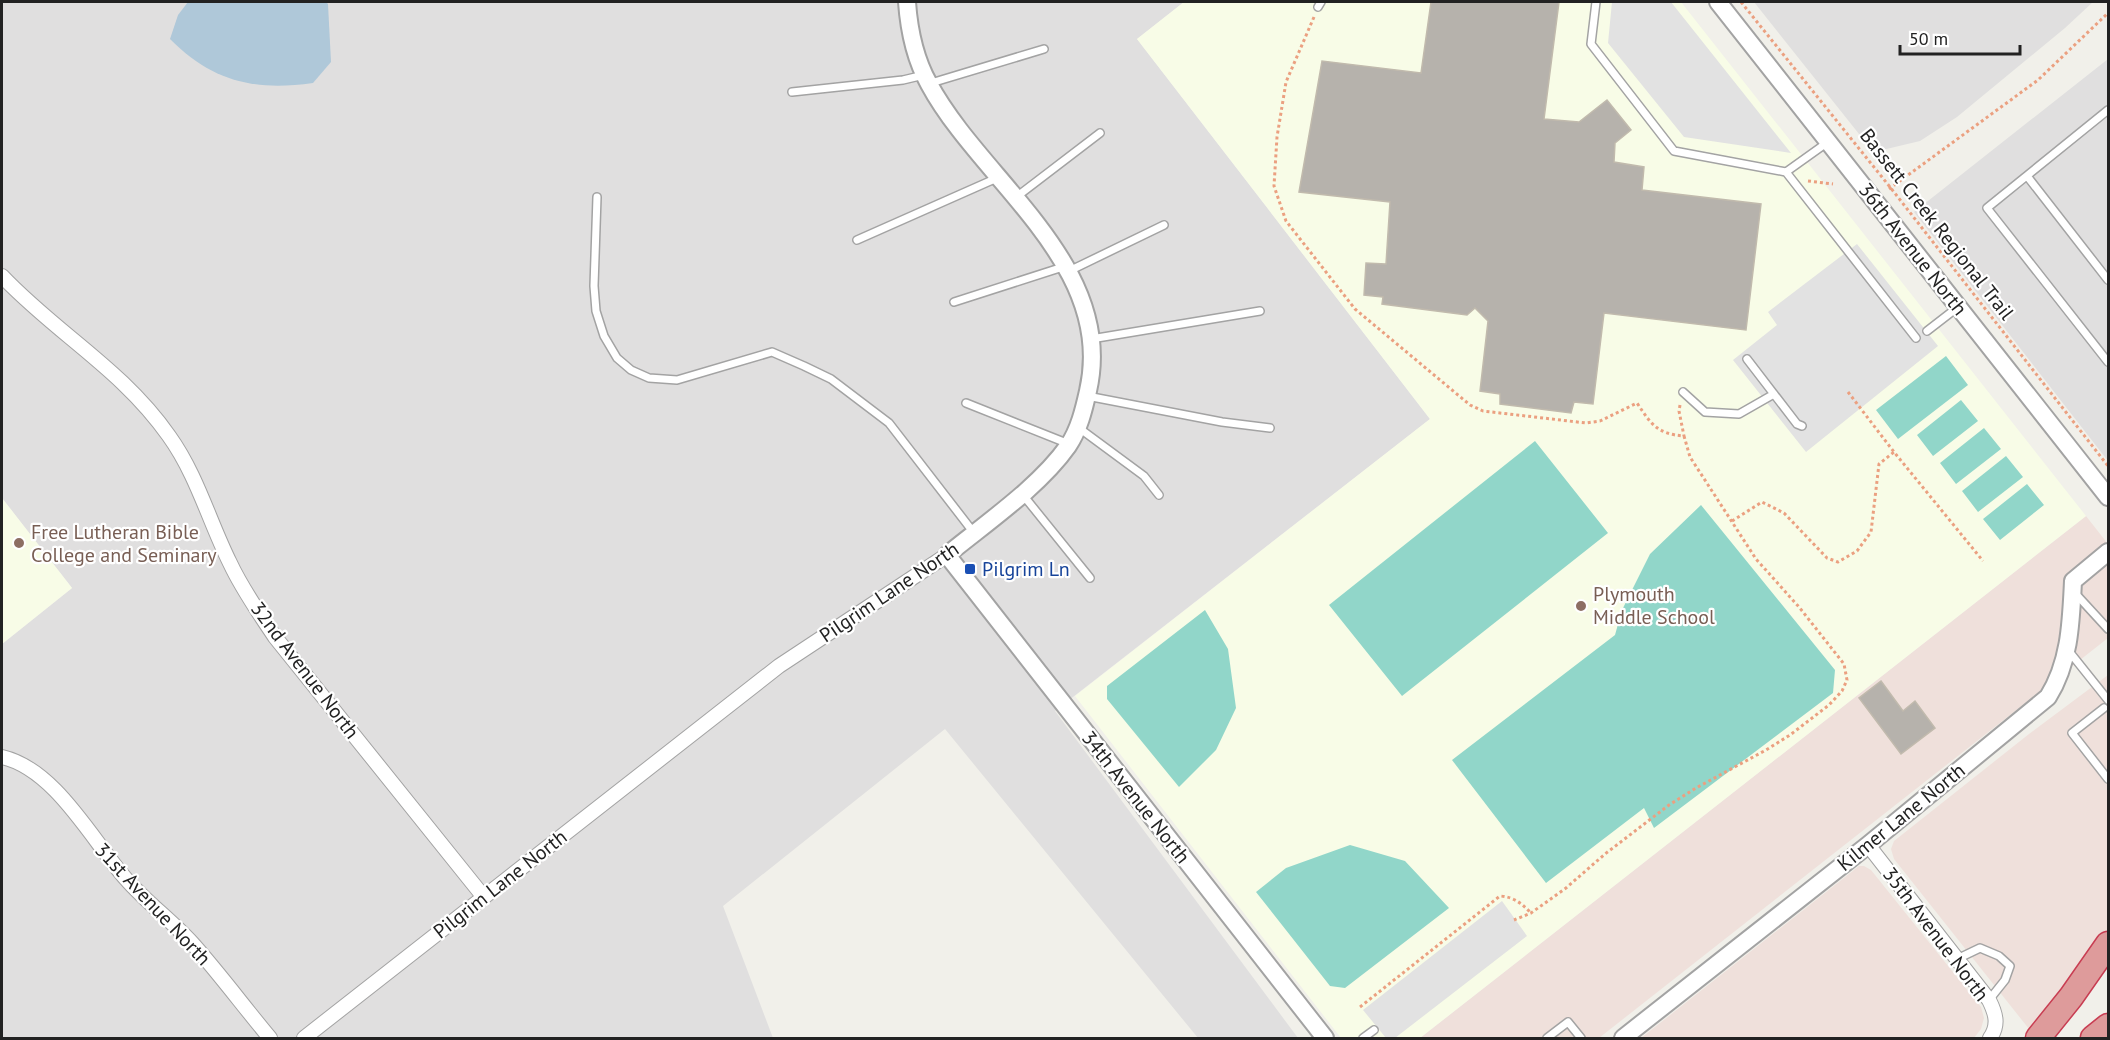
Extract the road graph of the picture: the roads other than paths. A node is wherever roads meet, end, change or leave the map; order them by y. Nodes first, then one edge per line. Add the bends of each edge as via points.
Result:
1 (908, 2) edge
2 (1596, 2) edge
3 (1718, 2) edge
4 (1044, 49) dead end
5 (926, 79) junction
6 (792, 92) dead end
7 (2109, 110) edge
8 (1100, 133) dead end
9 (1829, 141) junction
10 (1786, 172) junction
11 (2027, 176) junction
12 (999, 177) junction
13 (597, 197) dead end
14 (1015, 198) junction
15 (1164, 225) dead end
16 (857, 240) dead end
17 (1067, 269) junction
18 (2, 276) edge
19 (2109, 280) edge
20 (954, 302) dead end
21 (1958, 308) junction
22 (1260, 311) dead end
23 (1927, 332) dead end
24 (1916, 338) dead end
25 (1091, 339) junction
26 (1747, 359) dead end
27 (2109, 362) edge
28 (1683, 392) road end
29 (1774, 394) junction
30 (1087, 396) junction
31 (966, 403) dead end
32 (1077, 426) junction
33 (1802, 426) dead end
34 (1270, 428) dead end
35 (1069, 444) junction
36 (1022, 493) junction
37 (1159, 495) dead end
38 (2109, 497) edge
39 (974, 533) junction
40 (2109, 552) edge
41 (947, 555) junction
42 (1090, 578) dead end
43 (2072, 590) junction
44 (2109, 629) edge
45 (2068, 650) junction
46 (2107, 706) edge
47 (2, 757) edge
48 (2109, 779) edge
49 (1868, 845) junction
50 (483, 897) junction
51 (2109, 944) edge
52 (1957, 958) junction
53 (1989, 1000) junction
54 (2109, 1026) edge
55 (1374, 1030) dead end
56 (1993, 1032) edge
57 (270, 1038) edge
58 (304, 1038) edge
59 (1325, 1038) edge
60 (1363, 1038) edge
61 (1547, 1038) edge
62 (1581, 1038) edge
63 (1623, 1038) edge
64 (2038, 1038) edge
65 (2093, 1038) edge

1 - 5 street, Pilgrim Lane North via 914,49
2 - 10 lane via 1591,44 1674,151
3 - 9 street, 36th Avenue North
4 - 5 lane
5 - 6 lane
5 - 12 street, Pilgrim Lane North via 949,115
7 - 11 lane
8 - 14 lane
9 - 10 lane
9 - 21 street, 36th Avenue North
10 - 24 lane
11 - 19 lane
11 - 27 lane via 1987,208
12 - 14 street, Pilgrim Lane North
12 - 16 lane
13 - 39 lane via 596,311 604,336 631,370 649,378 677,380 772,352 804,366 831,379 889,423
14 - 17 street, Pilgrim Lane North
15 - 17 lane
17 - 20 lane
17 - 25 street, Pilgrim Lane North via 1083,301
18 - 50 street, 32nd Avenue North via 25,301 116,375 164,429 194,479 230,563 275,637
21 - 23 lane
21 - 38 street, 36th Avenue North
22 - 25 lane
25 - 30 street, Pilgrim Lane North
26 - 29 lane
28 - 29 lane via 1705,412 1739,414
29 - 33 lane
30 - 32 street, Pilgrim Lane North
30 - 34 lane
31 - 35 lane
32 - 35 street, Pilgrim Lane North
32 - 37 lane via 1144,476
35 - 36 street, Pilgrim Lane North
36 - 39 street, Pilgrim Lane North
36 - 42 lane
39 - 41 street, Pilgrim Lane North
40 - 43 street via 2073,581
41 - 50 street, Pilgrim Lane North via 779,666
41 - 59 street, 34th Avenue North
43 - 44 lane
43 - 45 street, Kilmer Lane North
45 - 46 lane
45 - 49 street, Kilmer Lane North via 2048,698
46 - 48 lane via 2072,733
47 - 57 street, 31st Avenue North via 42,777 64,800 127,880 191,942
49 - 52 street, 35th Avenue North
49 - 63 street, Kilmer Lane North
50 - 58 street, Pilgrim Lane North
51 - 64 highway
52 - 53 street, 35th Avenue North
52 - 53 lane via 1980,948 2010,966 2005,980
53 - 56 street, 35th Avenue North via 1995,1013
54 - 65 highway
55 - 60 lane
61 - 62 lane via 1568,1022

